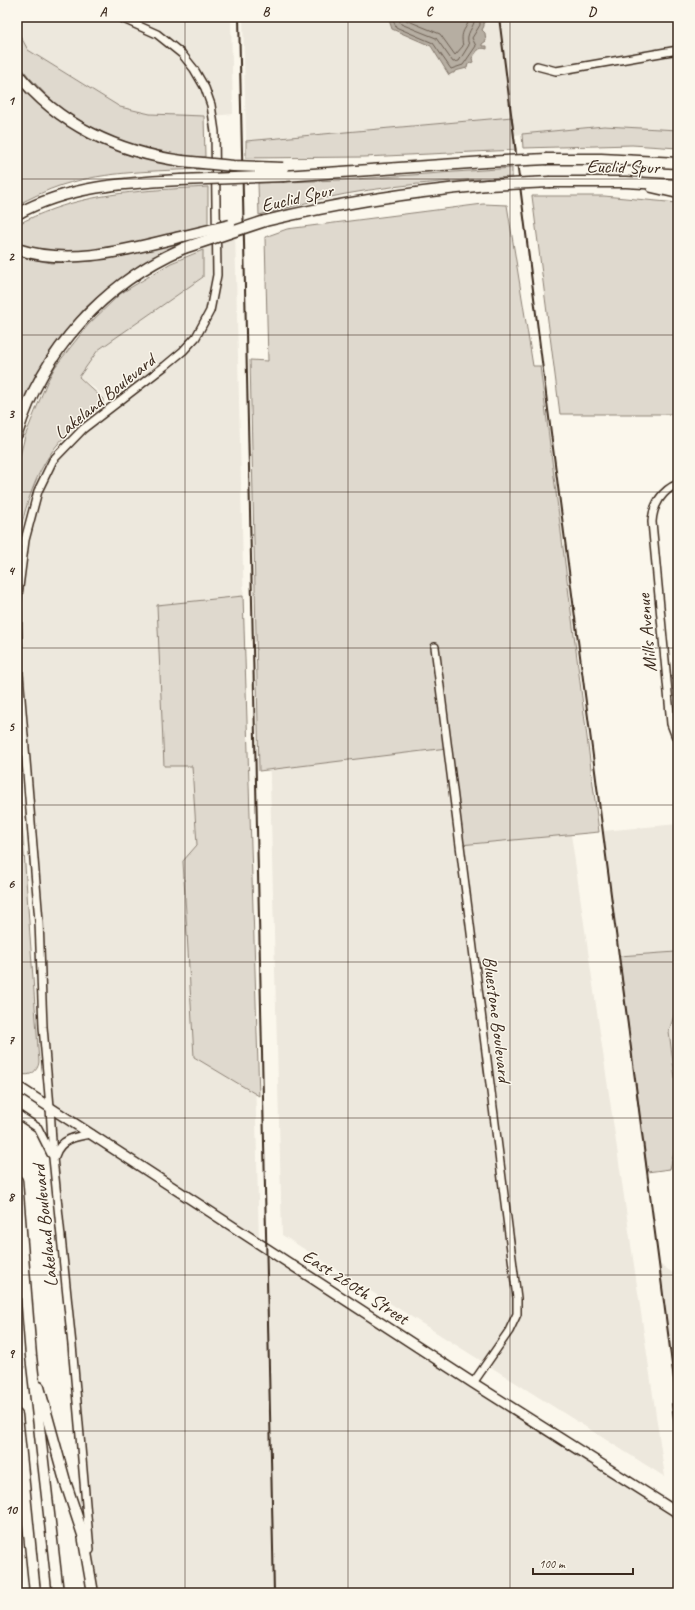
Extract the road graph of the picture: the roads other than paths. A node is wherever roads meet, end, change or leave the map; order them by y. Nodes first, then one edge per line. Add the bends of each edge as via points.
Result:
1 (119, 17) edge
2 (678, 50) edge
3 (537, 66) dead end
4 (17, 72) edge
5 (678, 163) edge
6 (284, 172) junction
7 (626, 182) junction
8 (678, 185) edge
9 (678, 193) edge
10 (21, 212) edge
11 (265, 221) junction
12 (19, 250) edge
13 (17, 434) edge
14 (678, 484) edge
15 (435, 647) dead end
16 (678, 739) edge
17 (17, 1086) edge
18 (50, 1107) junction
19 (17, 1114) edge
20 (92, 1134) junction
21 (53, 1160) junction
22 (17, 1181) edge
23 (31, 1356) junction
24 (473, 1383) junction
25 (17, 1415) edge
26 (678, 1512) edge
27 (35, 1593) edge
28 (58, 1593) edge
29 (93, 1593) edge

1 - 18 street, Lakeland Boulevard via 157,34 182,54 205,88 211,105 215,132 217,275 210,311 196,337 165,366 83,429 53,460 38,491 25,540 17,603 19,674 39,921 43,1027
2 - 3 street via 556,71
4 - 6 highway, bridge via 33,92 65,118 125,149 182,161
5 - 6 highway, Euclid Spur, bridge via 593,158 547,159
6 - 10 highway, Euclid Spur, bridge via 88,188 52,198
7 - 8 highway, Euclid Spur
7 - 9 highway
7 - 11 highway, Euclid Spur, bridge via 487,185 374,198
11 - 12 highway, bridge via 234,225 88,256 53,256
11 - 13 highway, Euclid Spur, bridge via 184,248 155,262 129,278 101,301 76,327 41,376
14 - 16 street, Mills Avenue via 670,487 660,497 652,522 671,724
15 - 24 street, Bluestone Boulevard via 517,1298 517,1314 509,1331
17 - 18 main road, East 260th Street
18 - 20 main road, East 260th Street
18 - 21 street, Lakeland Boulevard
19 - 21 street via 38,1128
20 - 21 street via 68,1139 57,1148
20 - 24 main road, East 260th Street
21 - 29 street, Lakeland Boulevard
22 - 23 highway
23 - 28 highway
23 - 29 highway via 82,1535
24 - 26 main road, East 260th Street
25 - 27 highway

